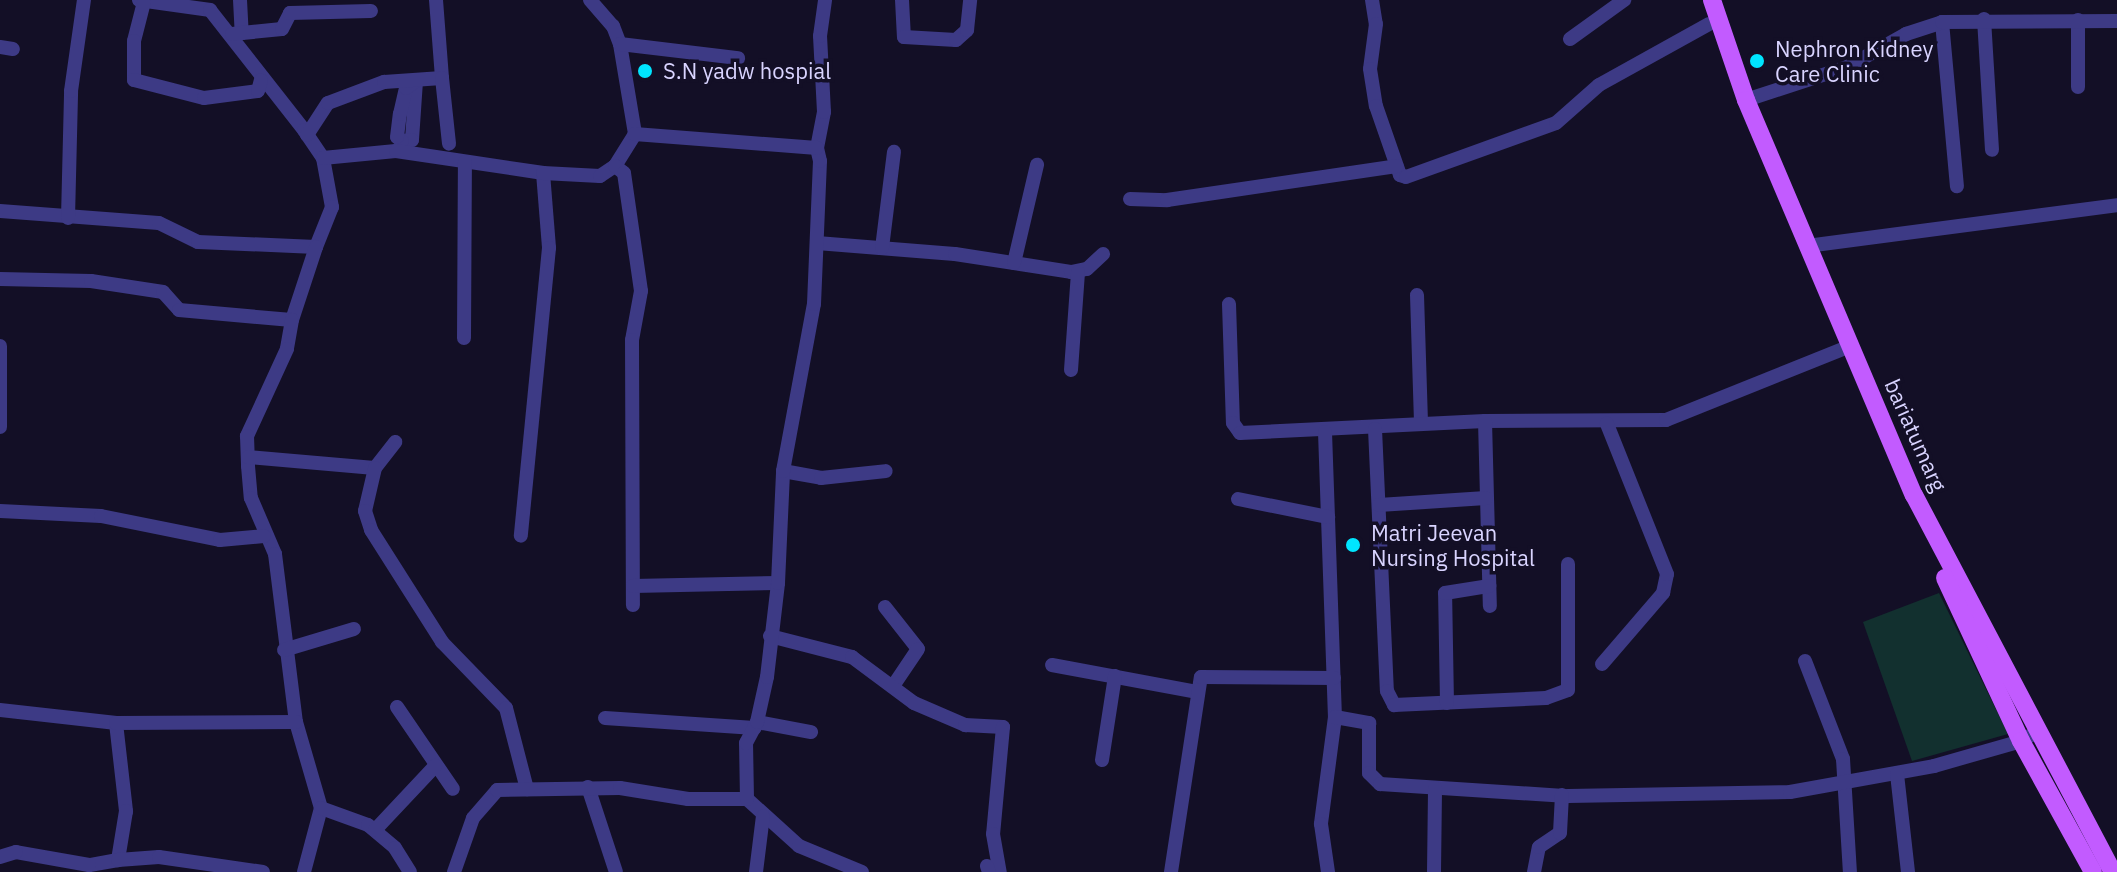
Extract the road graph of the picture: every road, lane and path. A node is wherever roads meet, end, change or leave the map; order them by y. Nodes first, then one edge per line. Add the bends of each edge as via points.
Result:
1 (84, 0) edge
2 (240, 0) edge
3 (436, 0) edge
4 (590, 0) edge
5 (825, 0) edge
6 (902, 0) edge
7 (970, 0) edge
8 (1372, 0) edge
9 (1624, 0) edge
10 (1701, 0) edge
11 (1712, 0) edge
12 (142, 1) edge
13 (371, 11) dead end
14 (1984, 19) junction
15 (2078, 20) junction
16 (2117, 21) edge
17 (1942, 22) junction
18 (1709, 24) junction
19 (237, 34) junction
20 (1570, 39) dead end
21 (620, 44) junction
22 (738, 58) dead end
23 (442, 78) junction
24 (261, 80) junction
25 (2078, 87) dead end
26 (1746, 100) junction
27 (635, 134) junction
28 (307, 135) junction
29 (449, 144) dead end
30 (817, 148) junction
31 (1992, 150) dead end
32 (894, 152) dead end
33 (323, 158) junction
34 (465, 162) junction
35 (1037, 165) dead end
36 (615, 166) junction
37 (1397, 166) junction
38 (543, 173) junction
39 (1957, 186) dead end
40 (1130, 199) dead end
41 (2117, 205) edge
42 (0, 211) edge
43 (68, 218) junction
44 (817, 243) junction
45 (1807, 246) junction
46 (316, 247) junction
47 (882, 248) junction
48 (1103, 254) dead end
49 (1014, 263) junction
50 (1078, 272) junction
51 (0, 279) edge
52 (1417, 295) dead end
53 (1229, 304) dead end
54 (292, 320) junction
55 (464, 338) dead end
56 (0, 346) edge
57 (1847, 347) junction
58 (1071, 370) dead end
59 (1, 375) edge
60 (1485, 421) junction
61 (1421, 423) junction
62 (1607, 424) junction
63 (0, 427) edge
64 (1375, 429) junction
65 (1325, 432) junction
66 (395, 442) dead end
67 (248, 457) junction
68 (375, 468) junction
69 (783, 471) junction
70 (886, 471) dead end
71 (1486, 498) junction
72 (1238, 499) dead end
73 (1379, 505) junction
74 (0, 511) edge
75 (1328, 517) junction
76 (264, 536) junction
77 (521, 536) dead end
78 (1568, 564) dead end
79 (778, 583) junction
80 (633, 586) junction
81 (1489, 586) junction
82 (633, 605) dead end
83 (1490, 606) dead end
84 (885, 607) dead end
85 (354, 629) dead end
86 (770, 636) junction
87 (284, 650) junction
88 (1805, 661) dead end
89 (1602, 664) dead end
90 (1052, 665) dead end
91 (1115, 676) junction
92 (1334, 678) junction
93 (893, 686) junction
94 (1197, 692) junction
95 (1447, 703) junction
96 (397, 707) dead end
97 (0, 710) edge
98 (1335, 717) junction
99 (605, 718) dead end
100 (296, 722) junction
101 (116, 723) junction
102 (756, 725) junction
103 (2038, 731) junction
104 (811, 732) dead end
105 (2021, 741) junction
106 (1102, 760) dead end
107 (435, 766) junction
108 (1897, 774) junction
109 (1845, 783) junction
110 (588, 787) junction
111 (1435, 788) junction
112 (453, 789) dead end
113 (527, 789) junction
114 (1562, 795) junction
115 (747, 799) junction
116 (321, 808) junction
117 (763, 816) junction
118 (375, 830) junction
119 (0, 857) edge
120 (118, 860) junction
121 (992, 870) edge
122 (2109, 870) edge
123 (236, 871) edge
124 (263, 872) edge
125 (304, 872) edge
126 (410, 872) edge
127 (454, 872) edge
128 (616, 872) edge
129 (756, 872) edge
130 (862, 872) edge
131 (1171, 872) edge
132 (1328, 872) edge
133 (1434, 872) edge
134 (1534, 872) edge
135 (1850, 872) edge
136 (1908, 872) edge

1 - 43 street via 71,91
2 - 19 street
3 - 23 street
4 - 21 street via 613,26
5 - 30 street via 820,36 824,112
6 - 7 street via 904,37 956,40 967,30
8 - 37 street via 1372,81
9 - 20 street
10 - 18 main road, bariatumarg
11 - 26 main road, bariatumarg
12 - 19 street via 210,10
12 - 24 street via 134,80 204,98 258,91
13 - 19 street via 290,13 282,29
14 - 15 street
14 - 17 street
14 - 31 street
15 - 16 street
15 - 25 street
17 - 26 street via 1906,34 1847,67
17 - 39 street
18 - 37 street via 1599,85 1570,113 1540,130 1416,175 1400,175
18 - 57 main road, bariatumarg via 1736,102
19 - 24 street
21 - 22 street
21 - 27 street
23 - 28 street via 384,82 328,103
23 - 29 street
24 - 28 street
26 - 45 main road, bariatumarg
27 - 30 street
27 - 36 street
28 - 33 street
30 - 44 street
32 - 47 street
33 - 34 street via 396,151
33 - 46 street via 332,216
34 - 38 street
34 - 55 street
35 - 49 street
36 - 38 street via 600,176
36 - 80 street via 624,173 641,291 632,340
37 - 40 street via 1167,200
38 - 77 street via 549,248
41 - 45 street
42 - 43 street
43 - 46 street via 159,223 198,242
44 - 47 street
44 - 69 street via 814,304
45 - 57 main road, bariatumarg
46 - 54 street
47 - 49 street
48 - 50 street
49 - 50 street
50 - 58 street
51 - 54 street via 91,281 163,292 179,310
52 - 61 street
53 - 65 street via 1235,431
54 - 67 street via 287,349 247,436
56 - 59 street
57 - 62 street via 1692,413
57 - 103 main road, bariatumarg via 1914,495
57 - 105 main road, bariatumarg
59 - 63 street
60 - 61 street
60 - 62 street
60 - 71 street
61 - 64 street
62 - 89 street via 1667,574 1663,593
64 - 65 street
64 - 73 street
65 - 75 street
66 - 68 street
67 - 68 street
67 - 76 street via 251,498
68 - 113 street via 365,511 371,530 442,642 506,708
69 - 70 street via 821,478
69 - 79 street
71 - 73 street
71 - 81 street
72 - 75 street
73 - 95 street via 1389,700 1394,705
74 - 76 street via 101,516 220,540
75 - 92 street
76 - 87 street via 275,554
78 - 95 street via 1568,690 1546,698
79 - 80 street
79 - 86 street
80 - 82 street
81 - 83 street
81 - 95 street via 1445,593
84 - 93 street via 918,649
85 - 87 street
86 - 93 street via 837,651
86 - 102 street
87 - 100 street
88 - 109 street via 1840,749
90 - 91 street
91 - 94 street
91 - 106 street
92 - 94 street via 1207,674
92 - 98 street
93 - 121 street via 914,703 965,725 1005,729
94 - 131 street
96 - 107 street
97 - 101 street
98 - 111 street via 1369,723 1370,778 1380,784
98 - 132 street via 1321,824
99 - 102 street
100 - 101 street
100 - 116 street
101 - 120 street via 126,811
102 - 104 street
102 - 115 street via 746,743
103 - 105 street
103 - 122 main road, bariatumarg
105 - 108 street
105 - 122 main road, bariatumarg
107 - 112 street
107 - 118 street
108 - 109 street
108 - 136 street
109 - 114 street via 1693,797
109 - 135 street
110 - 113 street
110 - 115 street via 688,799
110 - 128 street
111 - 114 street
111 - 133 street
113 - 127 street via 497,790 486,799 468,828
114 - 134 street via 1560,833 1539,847
115 - 117 street
116 - 118 street
116 - 125 street
117 - 129 street
117 - 130 street via 799,846
118 - 126 street
119 - 120 street via 16,852 89,865
120 - 123 street via 159,857
123 - 124 street

